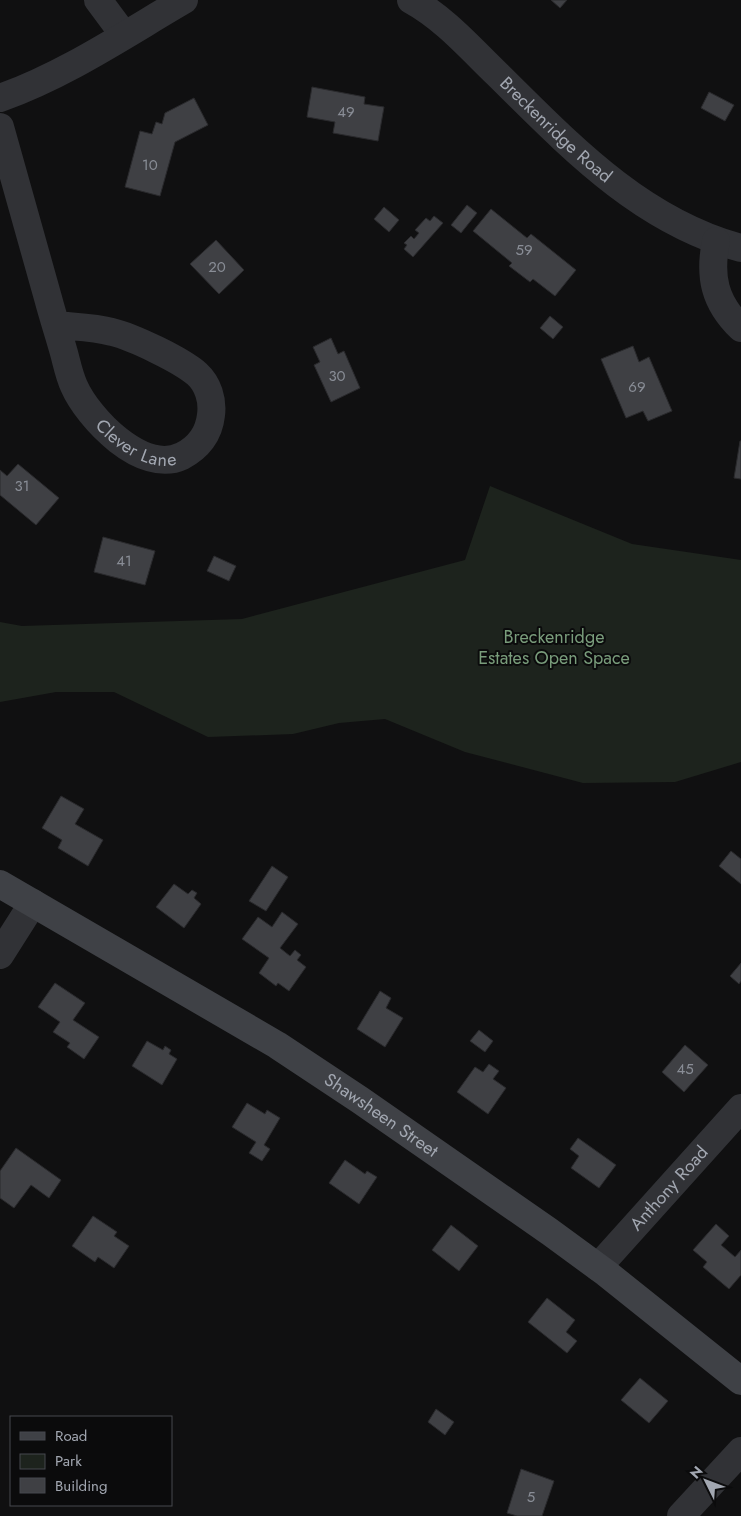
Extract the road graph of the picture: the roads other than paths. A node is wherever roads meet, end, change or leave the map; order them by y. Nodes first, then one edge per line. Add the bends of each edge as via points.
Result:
1 (98, 0) edge
2 (184, 0) edge
3 (410, 0) edge
4 (124, 35) junction
5 (0, 98) edge
6 (0, 127) edge
7 (728, 244) edge
8 (56, 325) junction
9 (741, 328) edge
10 (0, 884) edge
11 (33, 903) junction
12 (0, 955) edge
13 (741, 1108) edge
14 (598, 1267) junction
15 (741, 1381) edge
16 (741, 1451) edge
17 (681, 1516) edge

1 - 4 street
2 - 4 street
3 - 7 street, Breckenridge Road via 457,35 612,182 668,219
4 - 5 street via 42,80
6 - 8 street, Clever Lane
7 - 9 street, Breckenridge Road via 712,267 717,293 727,313
8 - 8 street, Clever Lane via 74,386 84,404 124,444 148,458 168,460 187,453 202,439 208,430 212,410 208,391 197,374 112,332
10 - 11 main road, Shawsheen Street
11 - 12 street
11 - 14 main road, Shawsheen Street via 277,1046 360,1100
13 - 14 street, Anthony Road
14 - 15 main road, Shawsheen Street
16 - 17 street

